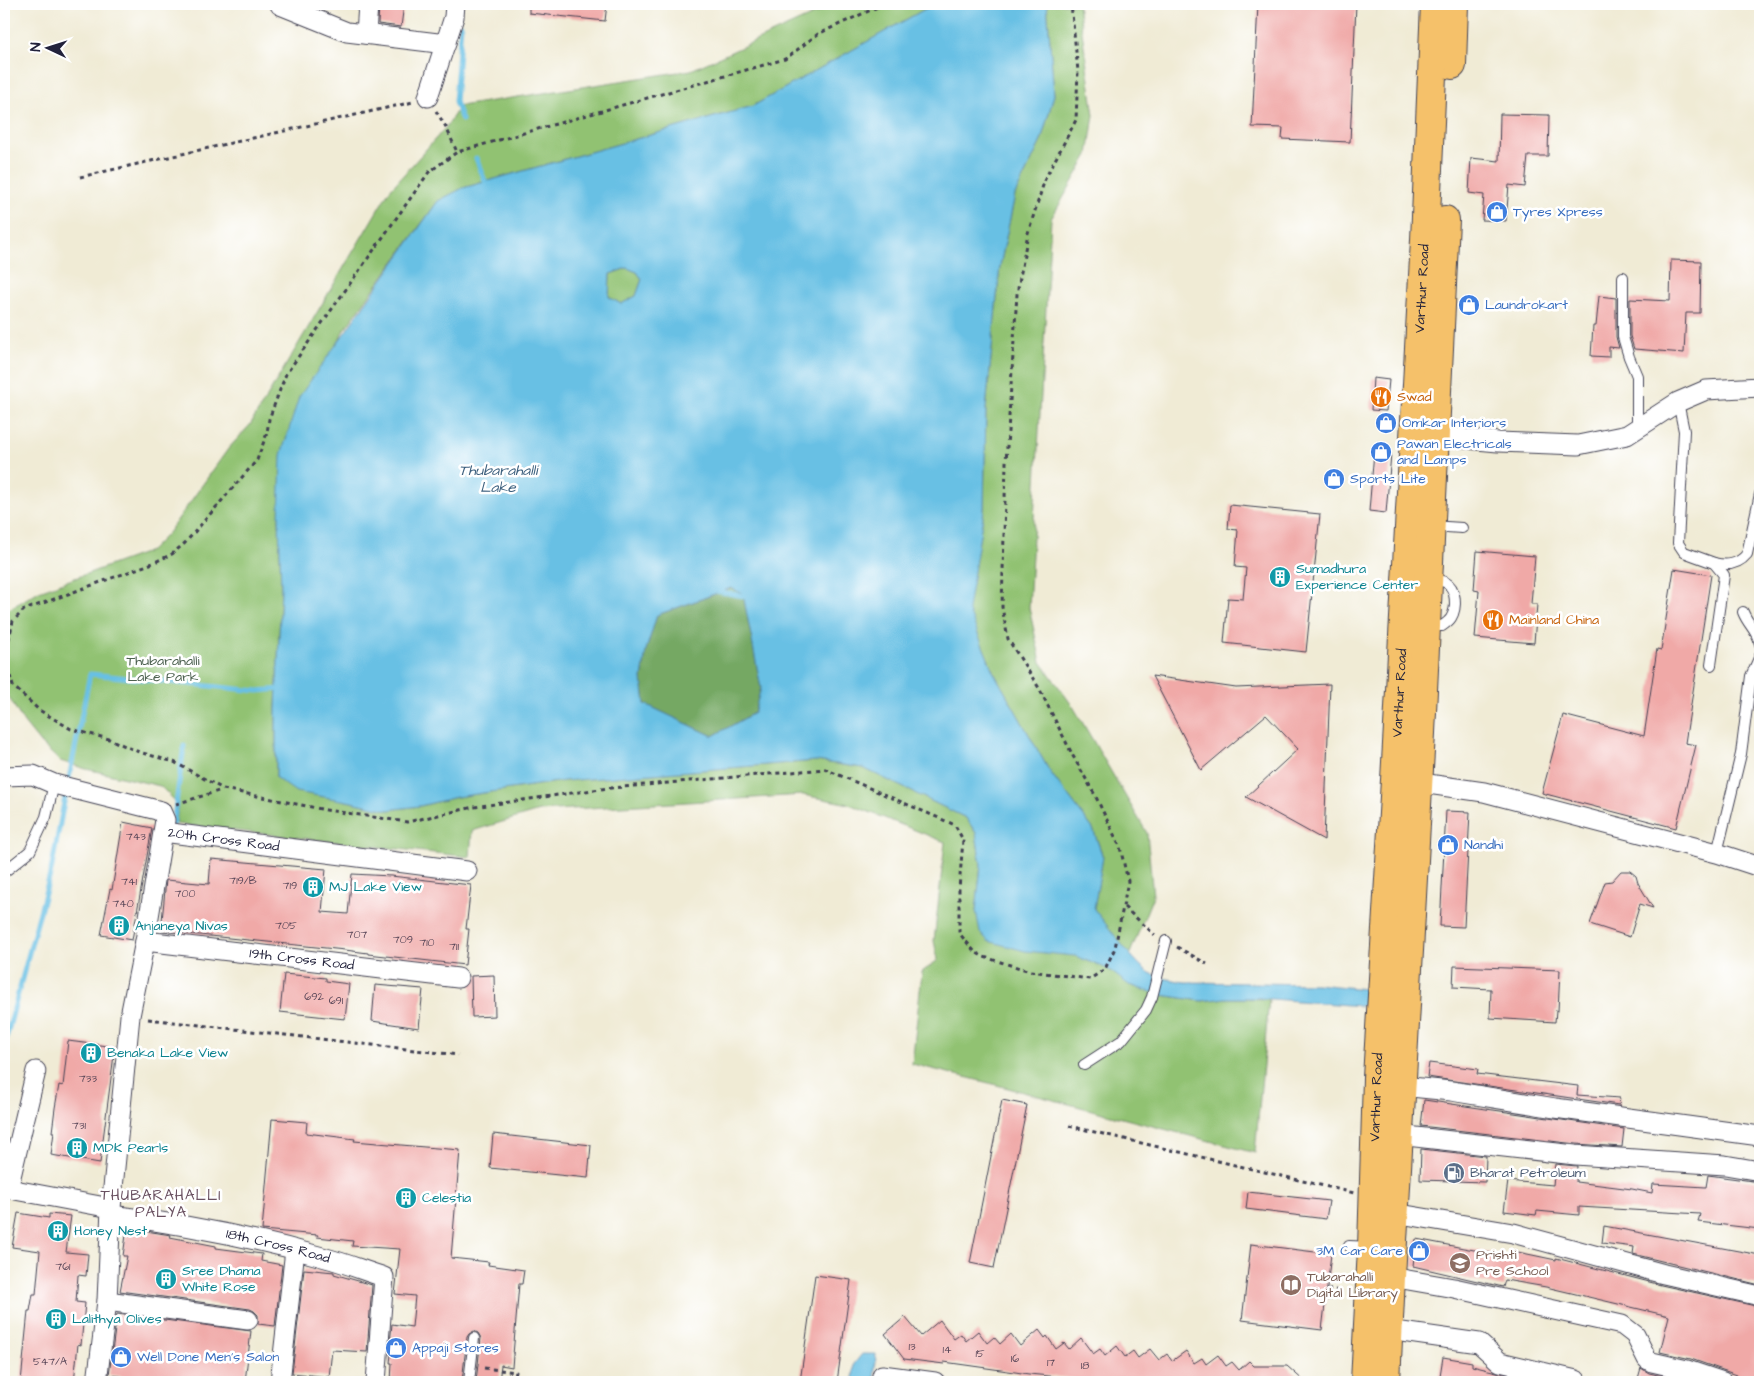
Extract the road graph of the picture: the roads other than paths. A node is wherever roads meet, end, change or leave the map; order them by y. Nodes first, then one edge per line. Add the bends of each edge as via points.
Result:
1 (368, 4) edge
2 (456, 4) edge
3 (1434, 4) edge
4 (1454, 4) edge
5 (280, 5) edge
6 (320, 12) edge
7 (366, 34) junction
8 (446, 44) junction
9 (1442, 74) junction
10 (428, 97) road end
11 (1623, 277) dead end
12 (1760, 387) edge
13 (1678, 402) junction
14 (1637, 428) junction
15 (1435, 436) junction
16 (1760, 494) edge
17 (1430, 526) junction
18 (1462, 528) dead end
19 (1714, 563) junction
20 (1743, 612) dead end
21 (1760, 644) edge
22 (1760, 656) edge
23 (1711, 665) dead end
24 (4, 776) edge
25 (1407, 781) junction
26 (57, 784) junction
27 (164, 832) junction
28 (1717, 853) junction
29 (1760, 867) edge
30 (467, 871) dead end
31 (4, 872) edge
32 (145, 941) junction
33 (1166, 941) dead end
34 (458, 978) dead end
35 (1084, 1065) dead end
36 (36, 1071) dead end
37 (1389, 1086) junction
38 (1398, 1135) junction
39 (1760, 1136) edge
40 (1760, 1171) edge
41 (6, 1188) edge
42 (1384, 1206) junction
43 (111, 1212) junction
44 (295, 1250) junction
45 (1391, 1277) junction
46 (1760, 1296) edge
47 (107, 1301) junction
48 (248, 1320) dead end
49 (1388, 1330) junction
50 (474, 1338) dead end
51 (882, 1375) dead end
52 (1576, 1380) dead end
53 (97, 1382) edge
54 (280, 1382) edge
55 (376, 1382) edge
56 (469, 1382) edge
57 (935, 1382) edge
58 (1365, 1382) edge
59 (1386, 1382) edge
60 (1723, 1382) edge

1 - 7 street
2 - 8 street
3 - 9 main road, Varthur Road
4 - 9 main road, Varthur Road
5 - 6 street
6 - 7 street via 347,32
7 - 8 street
8 - 10 street
9 - 15 main road, Varthur Road
9 - 25 main road, Varthur Road
11 - 14 lane via 1623,337 1637,376
12 - 13 street via 1706,390
13 - 14 street
13 - 19 lane via 1684,431 1678,543 1684,552
14 - 15 street via 1627,435 1578,445
15 - 17 main road, Varthur Road
16 - 19 lane via 1743,560 1726,565
17 - 18 lane
17 - 25 main road, Varthur Road via 1426,625
19 - 23 lane via 1724,575
20 - 21 lane via 1758,634
22 - 28 lane via 1751,676 1741,754
24 - 26 street, 20th Cross Road via 33,775
25 - 28 street via 1484,792
25 - 37 main road, Varthur Road
26 - 27 street, 20th Cross Road via 161,811 165,820
26 - 31 lane via 30,851
27 - 30 street, 20th Cross Road
27 - 32 street
28 - 29 street
32 - 34 street, 19th Cross Road
32 - 43 street via 130,1016
33 - 35 lane via 1146,1010 1121,1041
36 - 41 street
37 - 38 main road, Varthur Road
37 - 39 street via 1451,1091
37 - 42 main road, Varthur Road
38 - 40 street via 1575,1155 1725,1165
38 - 42 main road, Varthur Road
41 - 43 street, 18th Cross Road
42 - 45 main road, Varthur Road
42 - 46 street via 1513,1233
42 - 58 main road, Varthur Road via 1360,1247
43 - 44 street, 18th Cross Road
43 - 47 street
44 - 54 street
44 - 55 street, 18th Cross Road via 384,1277
45 - 49 main road, Varthur Road
45 - 60 street via 1622,1326 1635,1335 1647,1359 1652,1362
47 - 48 street
47 - 53 street
49 - 52 street via 1479,1343 1500,1362
49 - 59 main road, Varthur Road
50 - 56 lane
51 - 57 street

